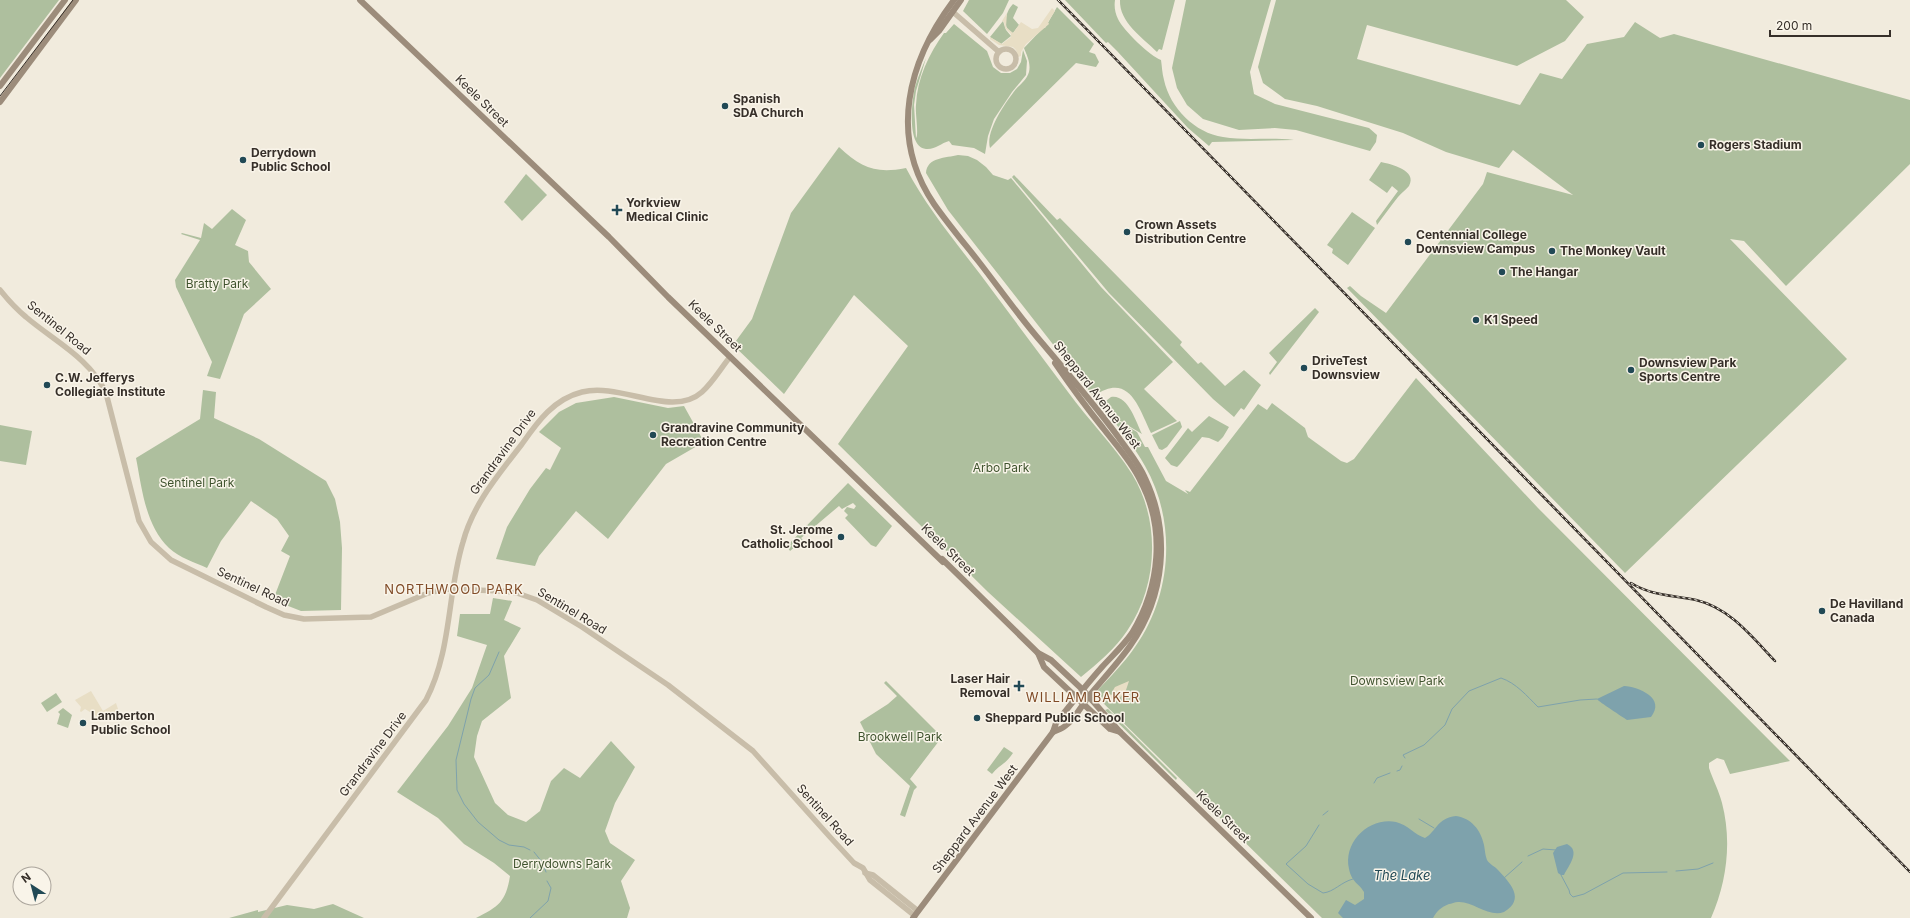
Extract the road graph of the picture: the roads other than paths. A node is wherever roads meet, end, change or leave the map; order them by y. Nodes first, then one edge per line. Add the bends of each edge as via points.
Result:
1 (65, 0) edge
2 (76, 0) edge
3 (360, 0) edge
4 (364, 0) edge
5 (954, 0) edge
6 (961, 0) edge
7 (953, 12) junction
8 (376, 14) junction
9 (928, 42) junction
10 (999, 52) dead end
11 (0, 86) edge
12 (0, 102) edge
13 (0, 290) edge
14 (1040, 342) junction
15 (730, 357) junction
16 (454, 589) junction
17 (1038, 653) junction
18 (1083, 690) junction
19 (1089, 697) junction
20 (1077, 698) junction
21 (1083, 704) junction
22 (1053, 732) junction
23 (1120, 732) junction
24 (915, 915) edge
25 (264, 918) edge
26 (1311, 918) edge

1 - 11 main road
2 - 12 main road
3 - 8 main road, Keele Street
4 - 8 main road, Keele Street
5 - 9 main road, Sheppard Avenue West via 933,29
6 - 7 main road, Sheppard Avenue West
7 - 9 main road, Sheppard Avenue West
7 - 10 street
8 - 15 main road, Keele Street
9 - 14 main road, Sheppard Avenue West via 914,73 908,110 908,129 916,169 934,204
13 - 16 street, Sentinel Road via 26,317 82,360 98,378 106,393 139,521 151,542 171,560 284,615 304,619 371,617 429,593
14 - 18 main road, Sheppard Avenue West via 1073,390 1132,465 1147,495 1156,529 1156,565 1150,593 1140,618 1131,634
14 - 19 main road, Sheppard Avenue West via 1083,391 1136,461 1155,501 1161,528 1159,583 1148,615 1126,651
15 - 16 street, Grandravine Drive via 703,392 686,401 663,402 608,390 593,390 578,393 554,406 542,417 486,490 476,508 463,541
15 - 17 main road, Keele Street
16 - 24 street, Sentinel Road via 502,591 529,597 625,655 668,685 753,751 870,880
16 - 25 street, Grandravine Drive via 443,656 436,680 426,700
17 - 18 main road, Keele Street via 1051,660
17 - 20 main road, Keele Street via 1044,667
18 - 19 main road, Keele Street
18 - 20 main road, Sheppard Avenue West
19 - 21 main road, Sheppard Avenue West
19 - 23 main road, Keele Street
20 - 21 main road, Keele Street
20 - 22 main road, Sheppard Avenue West via 1056,723
21 - 22 main road, Sheppard Avenue West via 1065,726
21 - 23 main road, Keele Street via 1110,729
22 - 24 main road, Sheppard Avenue West
23 - 26 main road, Keele Street

